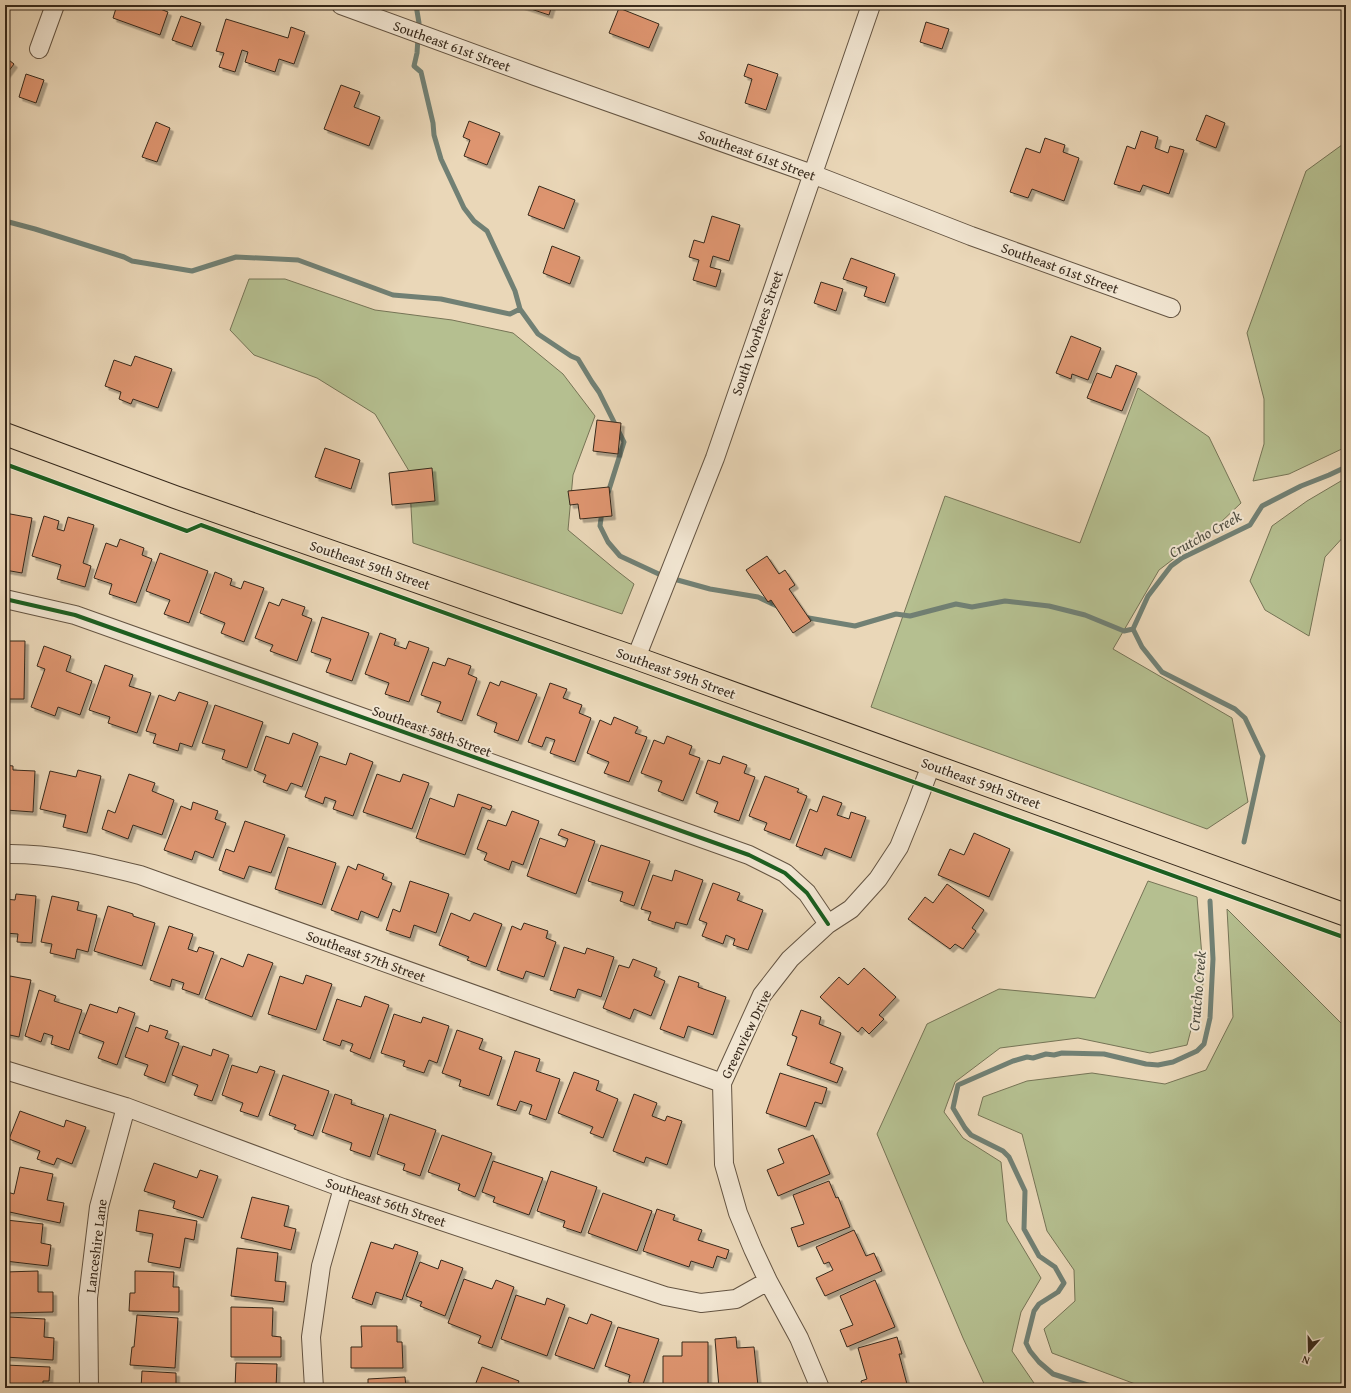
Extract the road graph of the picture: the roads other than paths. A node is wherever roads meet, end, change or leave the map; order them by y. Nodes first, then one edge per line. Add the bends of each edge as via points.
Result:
1 (55, 5) edge
2 (341, 5) edge
3 (871, 5) edge
4 (39, 49) dead end
5 (812, 174) junction
6 (1171, 308) dead end
7 (5, 434) edge
8 (5, 599) edge
9 (636, 658) junction
10 (931, 765) junction
11 (5, 854) edge
12 (1346, 915) edge
13 (828, 924) junction
14 (5, 1070) edge
15 (722, 1083) junction
16 (126, 1107) junction
17 (343, 1188) junction
18 (768, 1281) junction
19 (89, 1388) edge
20 (314, 1388) edge
21 (820, 1388) edge

1 - 4 street
2 - 5 street, Southeast 61st Street
3 - 5 street, South Voorhees Street
5 - 6 street, Southeast 61st Street via 971,236
5 - 9 street, South Voorhees Street via 715,458
7 - 9 main road, Southeast 59th Street
8 - 13 street, Southeast 58th Street via 75,615 749,855 785,873 807,894
9 - 10 main road, Southeast 59th Street
10 - 12 main road, Southeast 59th Street
10 - 13 street, Greenview Drive via 899,847 878,879 851,909
11 - 15 street, Southeast 57th Street via 28,853 86,862 140,875
13 - 15 street, Greenview Drive via 790,959 762,995
14 - 16 street, Southeast 56th Street
15 - 18 street, Greenview Drive via 724,1164 738,1213
16 - 17 street, Southeast 56th Street
16 - 19 street, Lanceshire Lane via 98,1207 88,1298
17 - 18 street, Southeast 56th Street via 665,1296 701,1303 736,1299
17 - 20 street via 321,1266 311,1337
18 - 21 street, Greenview Drive via 799,1338

